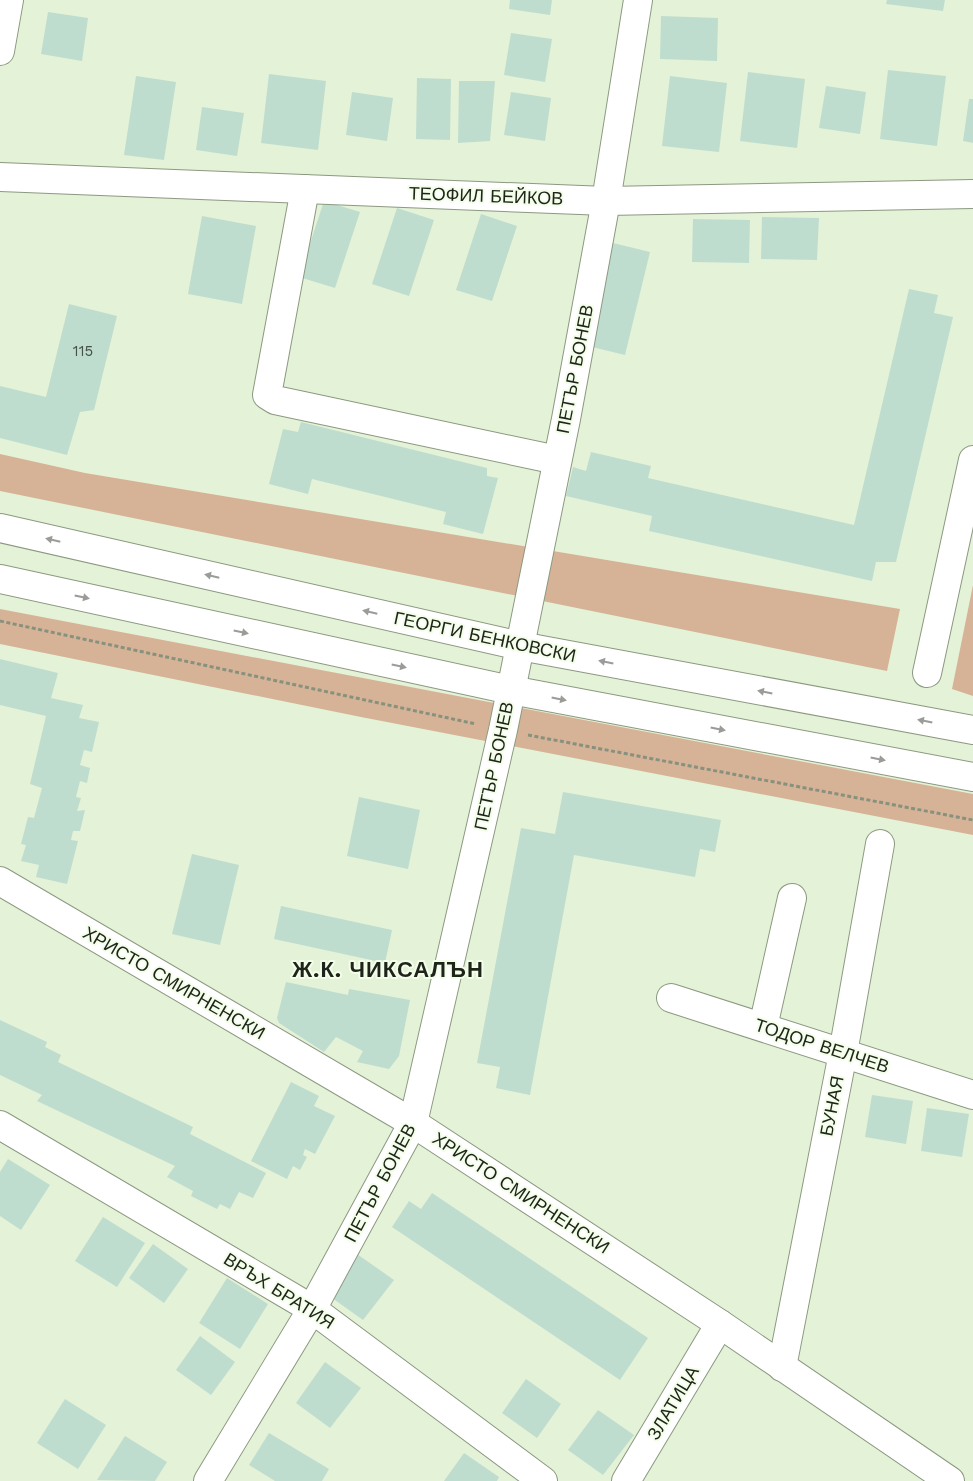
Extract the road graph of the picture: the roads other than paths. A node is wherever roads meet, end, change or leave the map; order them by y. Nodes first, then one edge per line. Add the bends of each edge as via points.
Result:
1 (10, 0) edge
2 (638, 0) edge
3 (0, 51) edge
4 (0, 177) edge
5 (305, 189) junction
6 (973, 194) edge
7 (606, 200) junction
8 (557, 460) junction
9 (973, 463) edge
10 (0, 528) edge
11 (0, 579) edge
12 (520, 646) junction
13 (927, 673) dead end
14 (511, 690) junction
15 (973, 730) edge
16 (973, 776) edge
17 (880, 844) dead end
18 (0, 881) edge
19 (792, 898) dead end
20 (671, 998) dead end
21 (763, 1027) junction
22 (843, 1053) junction
23 (973, 1095) edge
24 (413, 1123) junction
25 (0, 1125) edge
26 (312, 1308) junction
27 (720, 1324) junction
28 (782, 1367) junction
29 (208, 1481) edge
30 (543, 1481) edge
31 (626, 1481) edge
32 (950, 1481) edge

1 - 3 street
2 - 7 street, ПЕТЪР БОНЕВ
4 - 5 street, ТЕОФИЛ БЕЙКОВ
5 - 7 street, ТЕОФИЛ БЕЙКОВ
5 - 8 street via 267,394 275,400
6 - 7 street, ТЕОФИЛ БЕЙКОВ
7 - 8 street, ПЕТЪР БОНЕВ
8 - 12 street, ПЕТЪР БОНЕВ
9 - 13 street
12 -> 10 street, ГЕОРГИ БЕНКОВСКИ
11 -> 14 street
12 - 14 street, ПЕТЪР БОНЕВ
15 -> 12 street, ГЕОРГИ БЕНКОВСКИ
14 -> 16 street
14 - 24 street, ПЕТЪР БОНЕВ
17 - 22 street, БУНАЯ
18 - 24 street, ХРИСТО СМИРНЕНСКИ
19 - 21 street
20 - 21 street, ТОДОР ВЕЛЧЕВ
21 - 22 street, ТОДОР ВЕЛЧЕВ
22 - 23 street, ТОДОР ВЕЛЧЕВ
22 - 28 street, БУНАЯ
24 - 26 street, ПЕТЪР БОНЕВ
24 - 27 street, ХРИСТО СМИРНЕНСКИ
25 - 26 street, ВРЪХ БРАТИЯ
26 - 29 street, ПЕТЪР БОНЕВ
26 - 30 street, ВРЪХ БРАТИЯ
27 - 28 street, ХРИСТО СМИРНЕНСКИ
27 - 31 street, ЗЛАТИЦА
28 - 32 street, ХРИСТО СМИРНЕНСКИ

